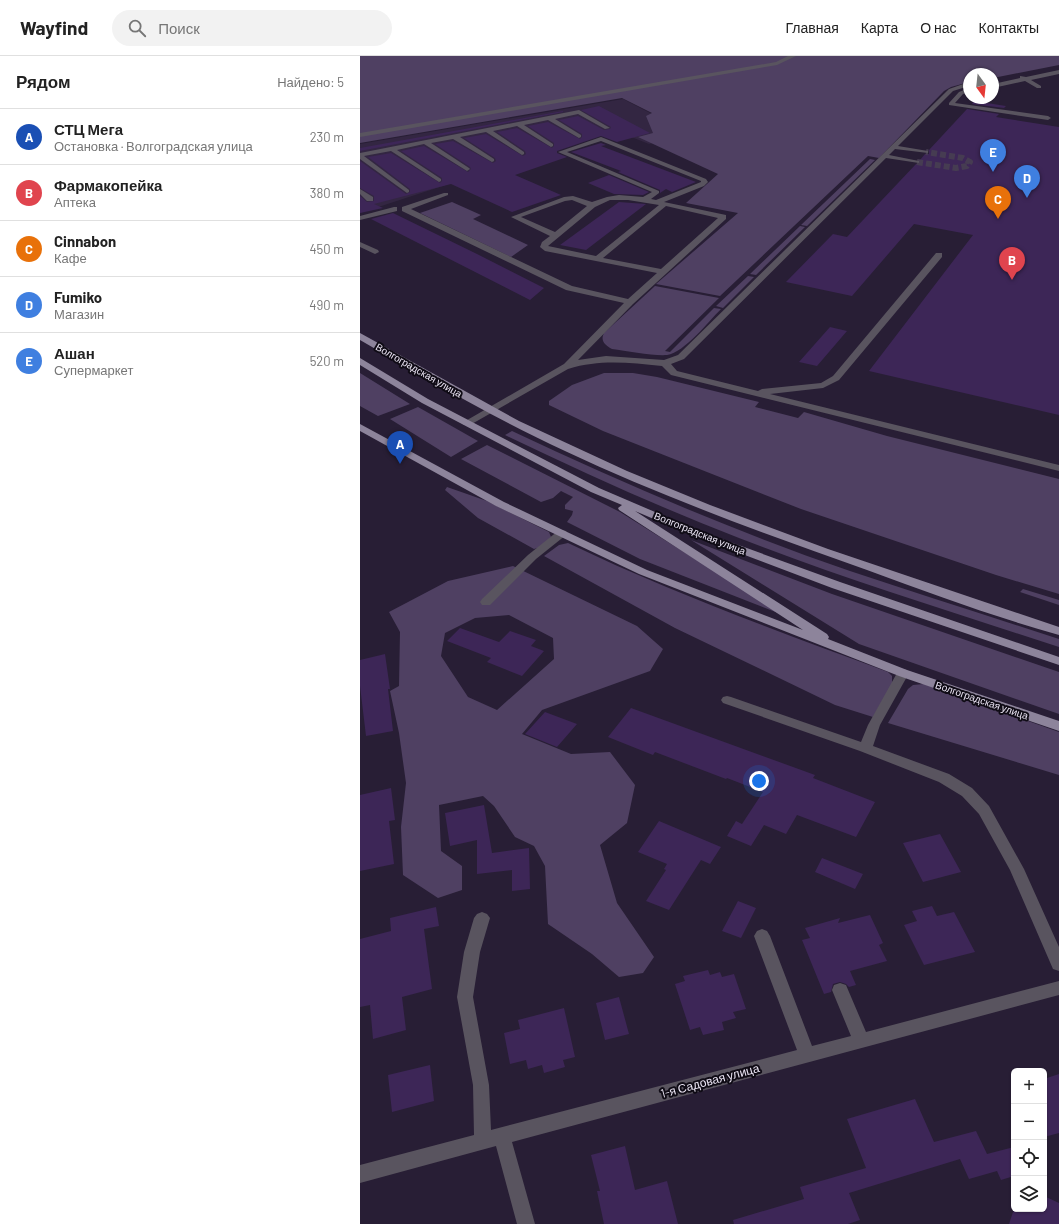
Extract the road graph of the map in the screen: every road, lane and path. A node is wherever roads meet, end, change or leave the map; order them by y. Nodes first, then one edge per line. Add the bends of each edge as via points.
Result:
1 (793, 56) edge
2 (1059, 67) edge
3 (1059, 72) edge
4 (1017, 78) junction
5 (1025, 79) junction
6 (999, 80) edge
7 (999, 84) edge
8 (963, 86) edge
9 (1039, 87) dead end
10 (963, 92) edge
11 (549, 118) junction
12 (1048, 118) dead end
13 (518, 124) junction
14 (607, 128) dead end
15 (487, 130) junction
16 (360, 135) edge
17 (579, 136) dead end
18 (455, 137) junction
19 (425, 142) junction
20 (551, 144) dead end
21 (894, 147) junction
22 (392, 149) junction
23 (926, 152) tunnel mouth
24 (522, 153) dead end
25 (360, 155) edge
26 (884, 156) junction
27 (492, 160) dead end
28 (918, 162) tunnel mouth
29 (467, 169) dead end
30 (439, 180) dead end
31 (360, 191) edge
32 (407, 191) dead end
33 (446, 194) dead end
34 (370, 199) dead end
35 (645, 199) junction
36 (661, 203) junction
37 (592, 205) junction
38 (394, 209) dead end
39 (360, 218) edge
40 (555, 236) junction
41 (360, 244) edge
42 (375, 252) dead end
43 (939, 254) dead end
44 (597, 259) junction
45 (663, 272) junction
46 (630, 302) junction
47 (360, 336) edge
48 (360, 362) edge
49 (665, 363) junction
50 (566, 367) junction
51 (754, 393) junction
52 (490, 410) junction
53 (467, 423) junction
54 (360, 427) edge
55 (1059, 468) edge
56 (595, 490) junction
57 (562, 533) junction
58 (486, 602) dead end
59 (1059, 631) edge
60 (845, 651) junction
61 (1059, 661) edge
62 (903, 673) junction
63 (727, 700) dead end
64 (1059, 726) edge
65 (865, 748) junction
66 (482, 918) dead end
67 (762, 936) dead end
68 (1059, 964) edge
69 (1059, 988) edge
70 (840, 990) dead end
71 (861, 1040) junction
72 (807, 1055) junction
73 (502, 1136) junction
74 (483, 1141) junction
75 (360, 1174) edge
76 (526, 1224) edge

1 - 16 street via 777,63 756,67
2 - 4 street
3 - 5 street
4 - 5 street
4 - 6 street
4 - 7 street
5 - 9 street
8 - 21 street via 951,90
10 - 12 street via 951,104
11 - 13 street
11 - 14 street via 579,112
11 - 17 street
13 - 15 street
13 - 20 street
15 - 18 street
15 - 24 street
18 - 19 street
18 - 27 street
19 - 22 street
19 - 29 street
21 - 23 street
21 - 26 street
22 - 25 street
22 - 30 street
25 - 32 street
26 - 28 street
26 - 49 street via 681,357
31 - 34 street
33 - 46 street via 405,209 569,288
35 - 36 street
35 - 36 street via 657,192 561,152 600,139 704,180 702,185
35 - 37 street via 610,198 599,200
36 - 44 street
36 - 45 street via 723,217
37 - 40 street
37 - 40 street via 573,198 564,199 515,217
38 - 39 street
40 - 44 street via 544,244 544,247
41 - 42 street
43 - 51 street via 836,378 823,384
44 - 45 street
45 - 46 street
46 - 50 street
47 - 52 main road, Волгоградская улица
48 - 53 main road, Волгоградская улица
49 - 50 street via 606,358
49 - 51 street via 674,373
50 - 52 street
51 - 55 street
52 - 53 street
52 - 59 main road, Волгоградская улица via 568,450 696,504 850,561
53 - 56 main road, Волгоградская улица
54 - 57 main road, Волгоградская улица via 500,504
56 - 60 main road
56 - 61 main road, Волгоградская улица via 693,532 829,583
57 - 58 street via 532,557
57 - 60 main road, Волгоградская улица via 643,572
60 - 62 main road, Волгоградская улица
62 - 64 main road, Волгоградская улица
62 - 65 street via 874,725
63 - 65 street
65 - 68 street via 944,778 967,792 984,810 1017,869
66 - 74 street via 472,952 465,997 481,1084
67 - 72 street
69 - 71 street, 1-я Садовая улица
70 - 71 street
71 - 72 street, 1-я Садовая улица
72 - 73 street, 1-я Садовая улица
73 - 74 street, 1-я Садовая улица
73 - 76 street
74 - 75 street, 1-я Садовая улица

